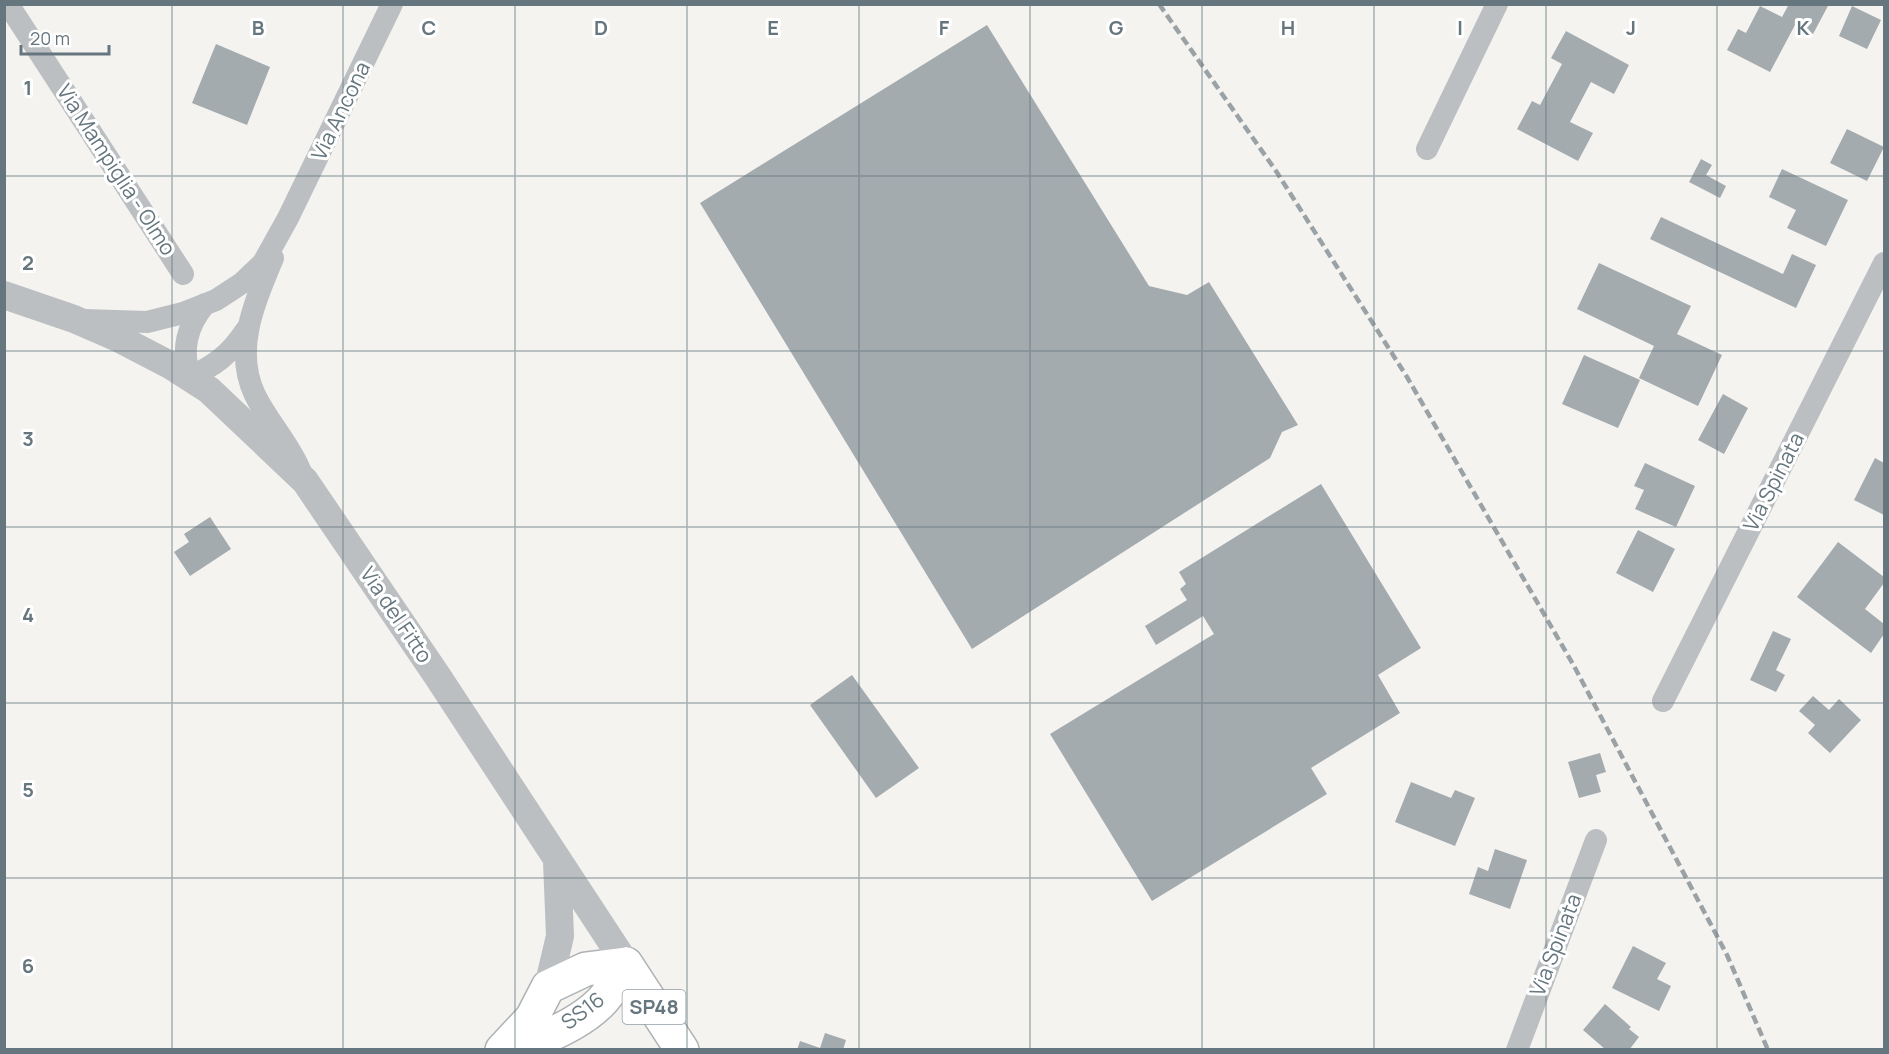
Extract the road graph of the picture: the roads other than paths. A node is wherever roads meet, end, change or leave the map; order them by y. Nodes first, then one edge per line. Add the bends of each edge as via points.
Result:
1 (8, 4) edge
2 (392, 4) edge
3 (1497, 4) edge
4 (1427, 149) dead end
5 (288, 218) junction
6 (1884, 263) edge
7 (183, 274) dead end
8 (4, 295) edge
9 (205, 304) junction
10 (74, 319) junction
11 (249, 326) junction
12 (189, 377) junction
13 (305, 481) junction
14 (1663, 701) dead end
15 (1596, 840) dead end
16 (557, 859) junction
17 (626, 964) junction
18 (548, 987) junction
19 (502, 1050) edge
20 (518, 1050) edge
21 (682, 1050) edge
22 (1517, 1050) edge

1 - 7 street, Via Mampiglia - Olmo
2 - 5 street, Via Ancona
3 - 4 street
5 - 9 street, Via Ancona via 262,263 242,283
5 - 11 street, Via Ancona
6 - 14 street, Via Spinata
8 - 10 street, Via del Fitto / SP48
9 - 10 street, Via Ancona via 147,322
9 - 12 street, Via Ancona via 193,318 184,349
10 - 12 street, Via del Fitto / SP48
11 - 12 street, Via Ancona via 228,355
11 - 13 street, Via Ancona via 246,372
12 - 13 street, Via del Fitto / SP48 via 209,390
13 - 16 street, Via del Fitto / SP48
15 - 22 street, Via Spinata
16 - 17 street, Via del Fitto / SP48
16 - 18 street, SS16 via 560,936
17 - 18 main road, SS16 via 586,969
17 - 20 main road, SS16 via 609,993 587,1014
17 - 21 main road, Via del Fitto / SP48
18 - 19 main road, SS16 via 532,1018

